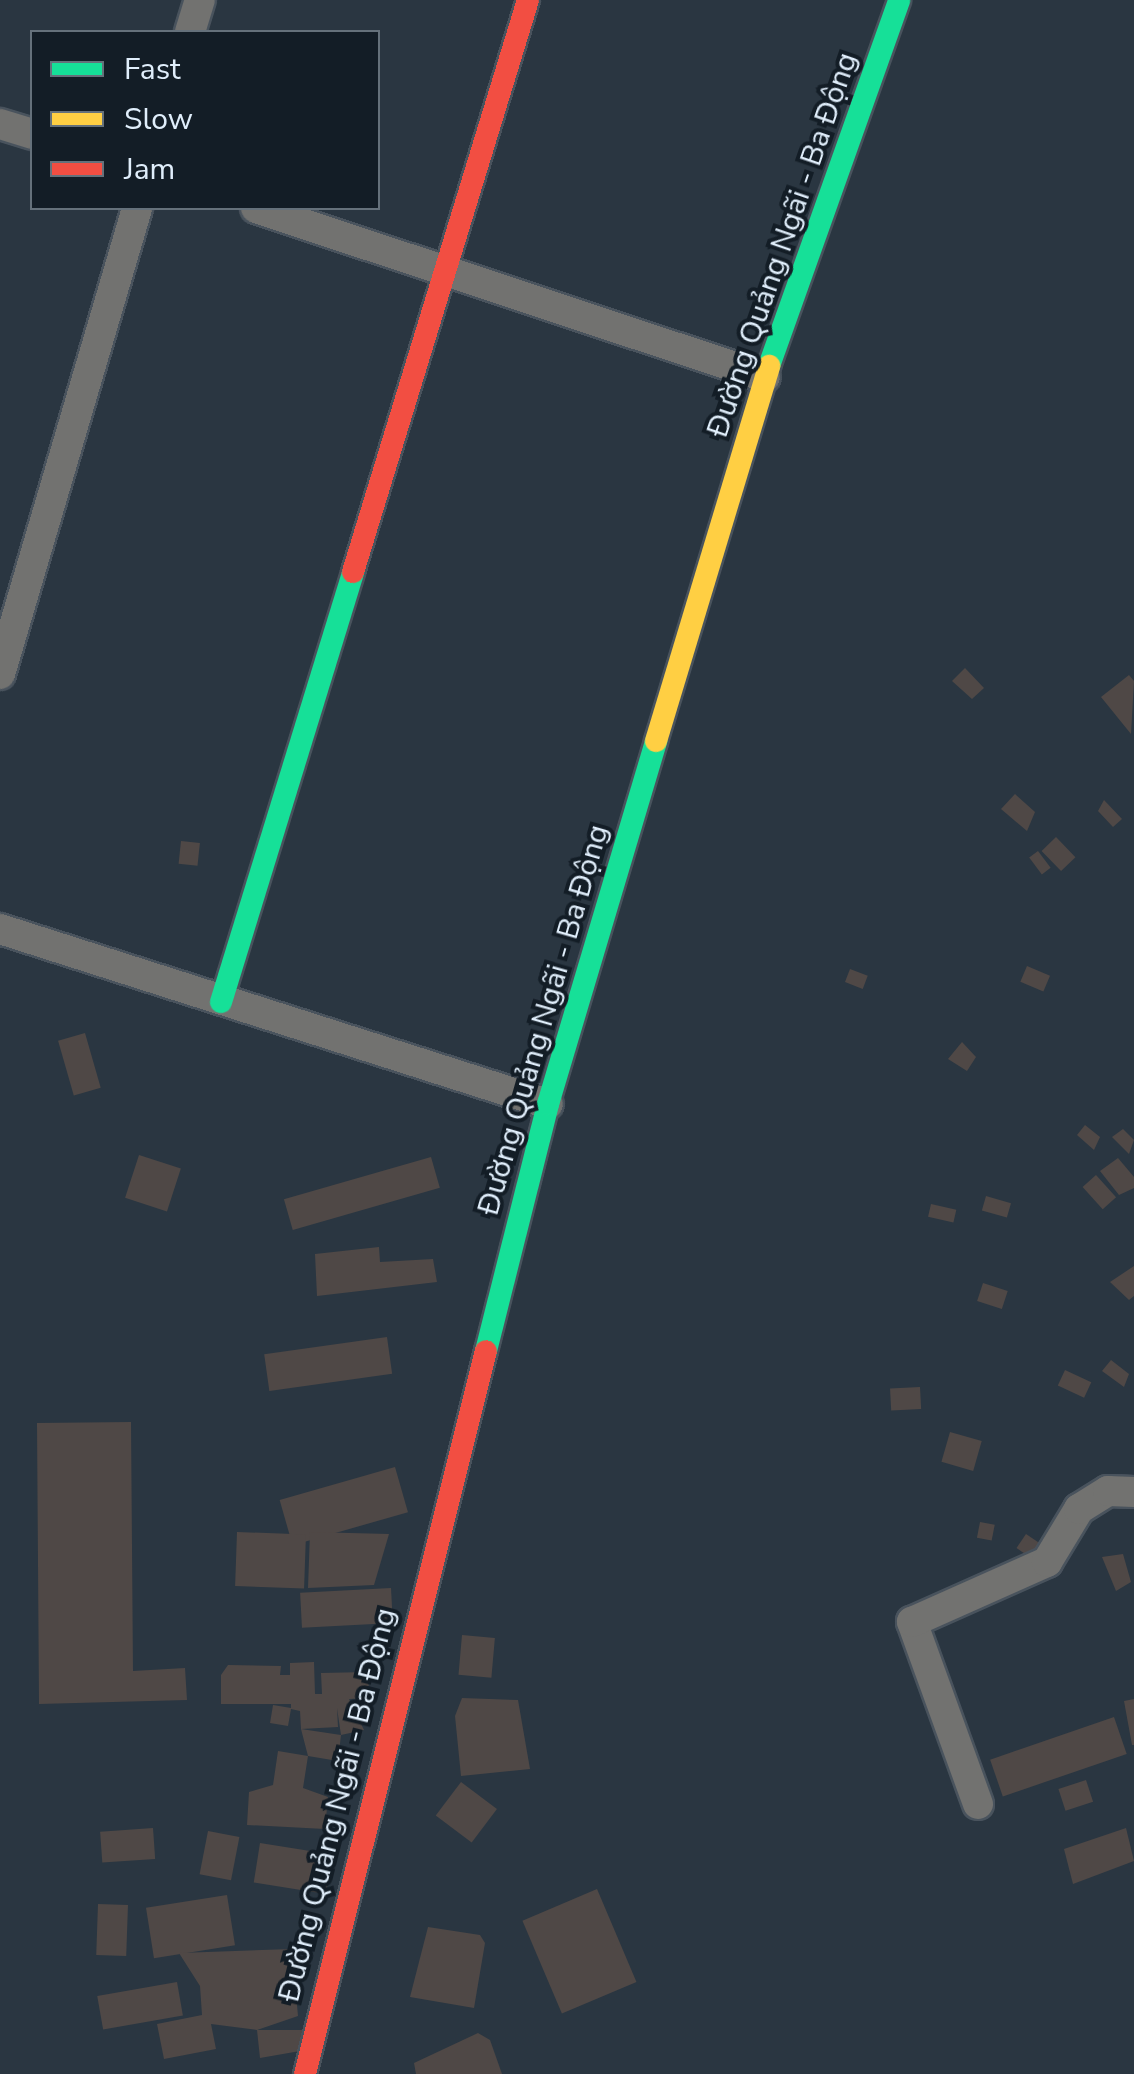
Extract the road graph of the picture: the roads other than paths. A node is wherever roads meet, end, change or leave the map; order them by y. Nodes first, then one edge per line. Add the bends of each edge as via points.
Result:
1 (200, 0) edge
2 (528, 0) edge
3 (899, 0) edge
4 (191, 30) edge
5 (0, 124) edge
6 (30, 133) edge
7 (136, 210) edge
8 (262, 210) edge
9 (452, 269) junction
10 (766, 377) junction
11 (0, 674) edge
12 (0, 929) edge
13 (221, 1002) junction
14 (548, 1104) junction
15 (1134, 1492) edge
16 (978, 1804) dead end
17 (305, 2074) edge

1 - 4 street
2 - 9 main road
3 - 10 main road, Đường Quảng Ngãi - Ba Động
5 - 6 street
7 - 11 street
8 - 9 street
9 - 10 street
9 - 13 main road
10 - 14 main road, Đường Quảng Ngãi - Ba Động
12 - 13 street
13 - 14 street
14 - 17 main road, Đường Quảng Ngãi - Ba Động
15 - 16 street via 1108,1491 1079,1509 1047,1562 912,1622

